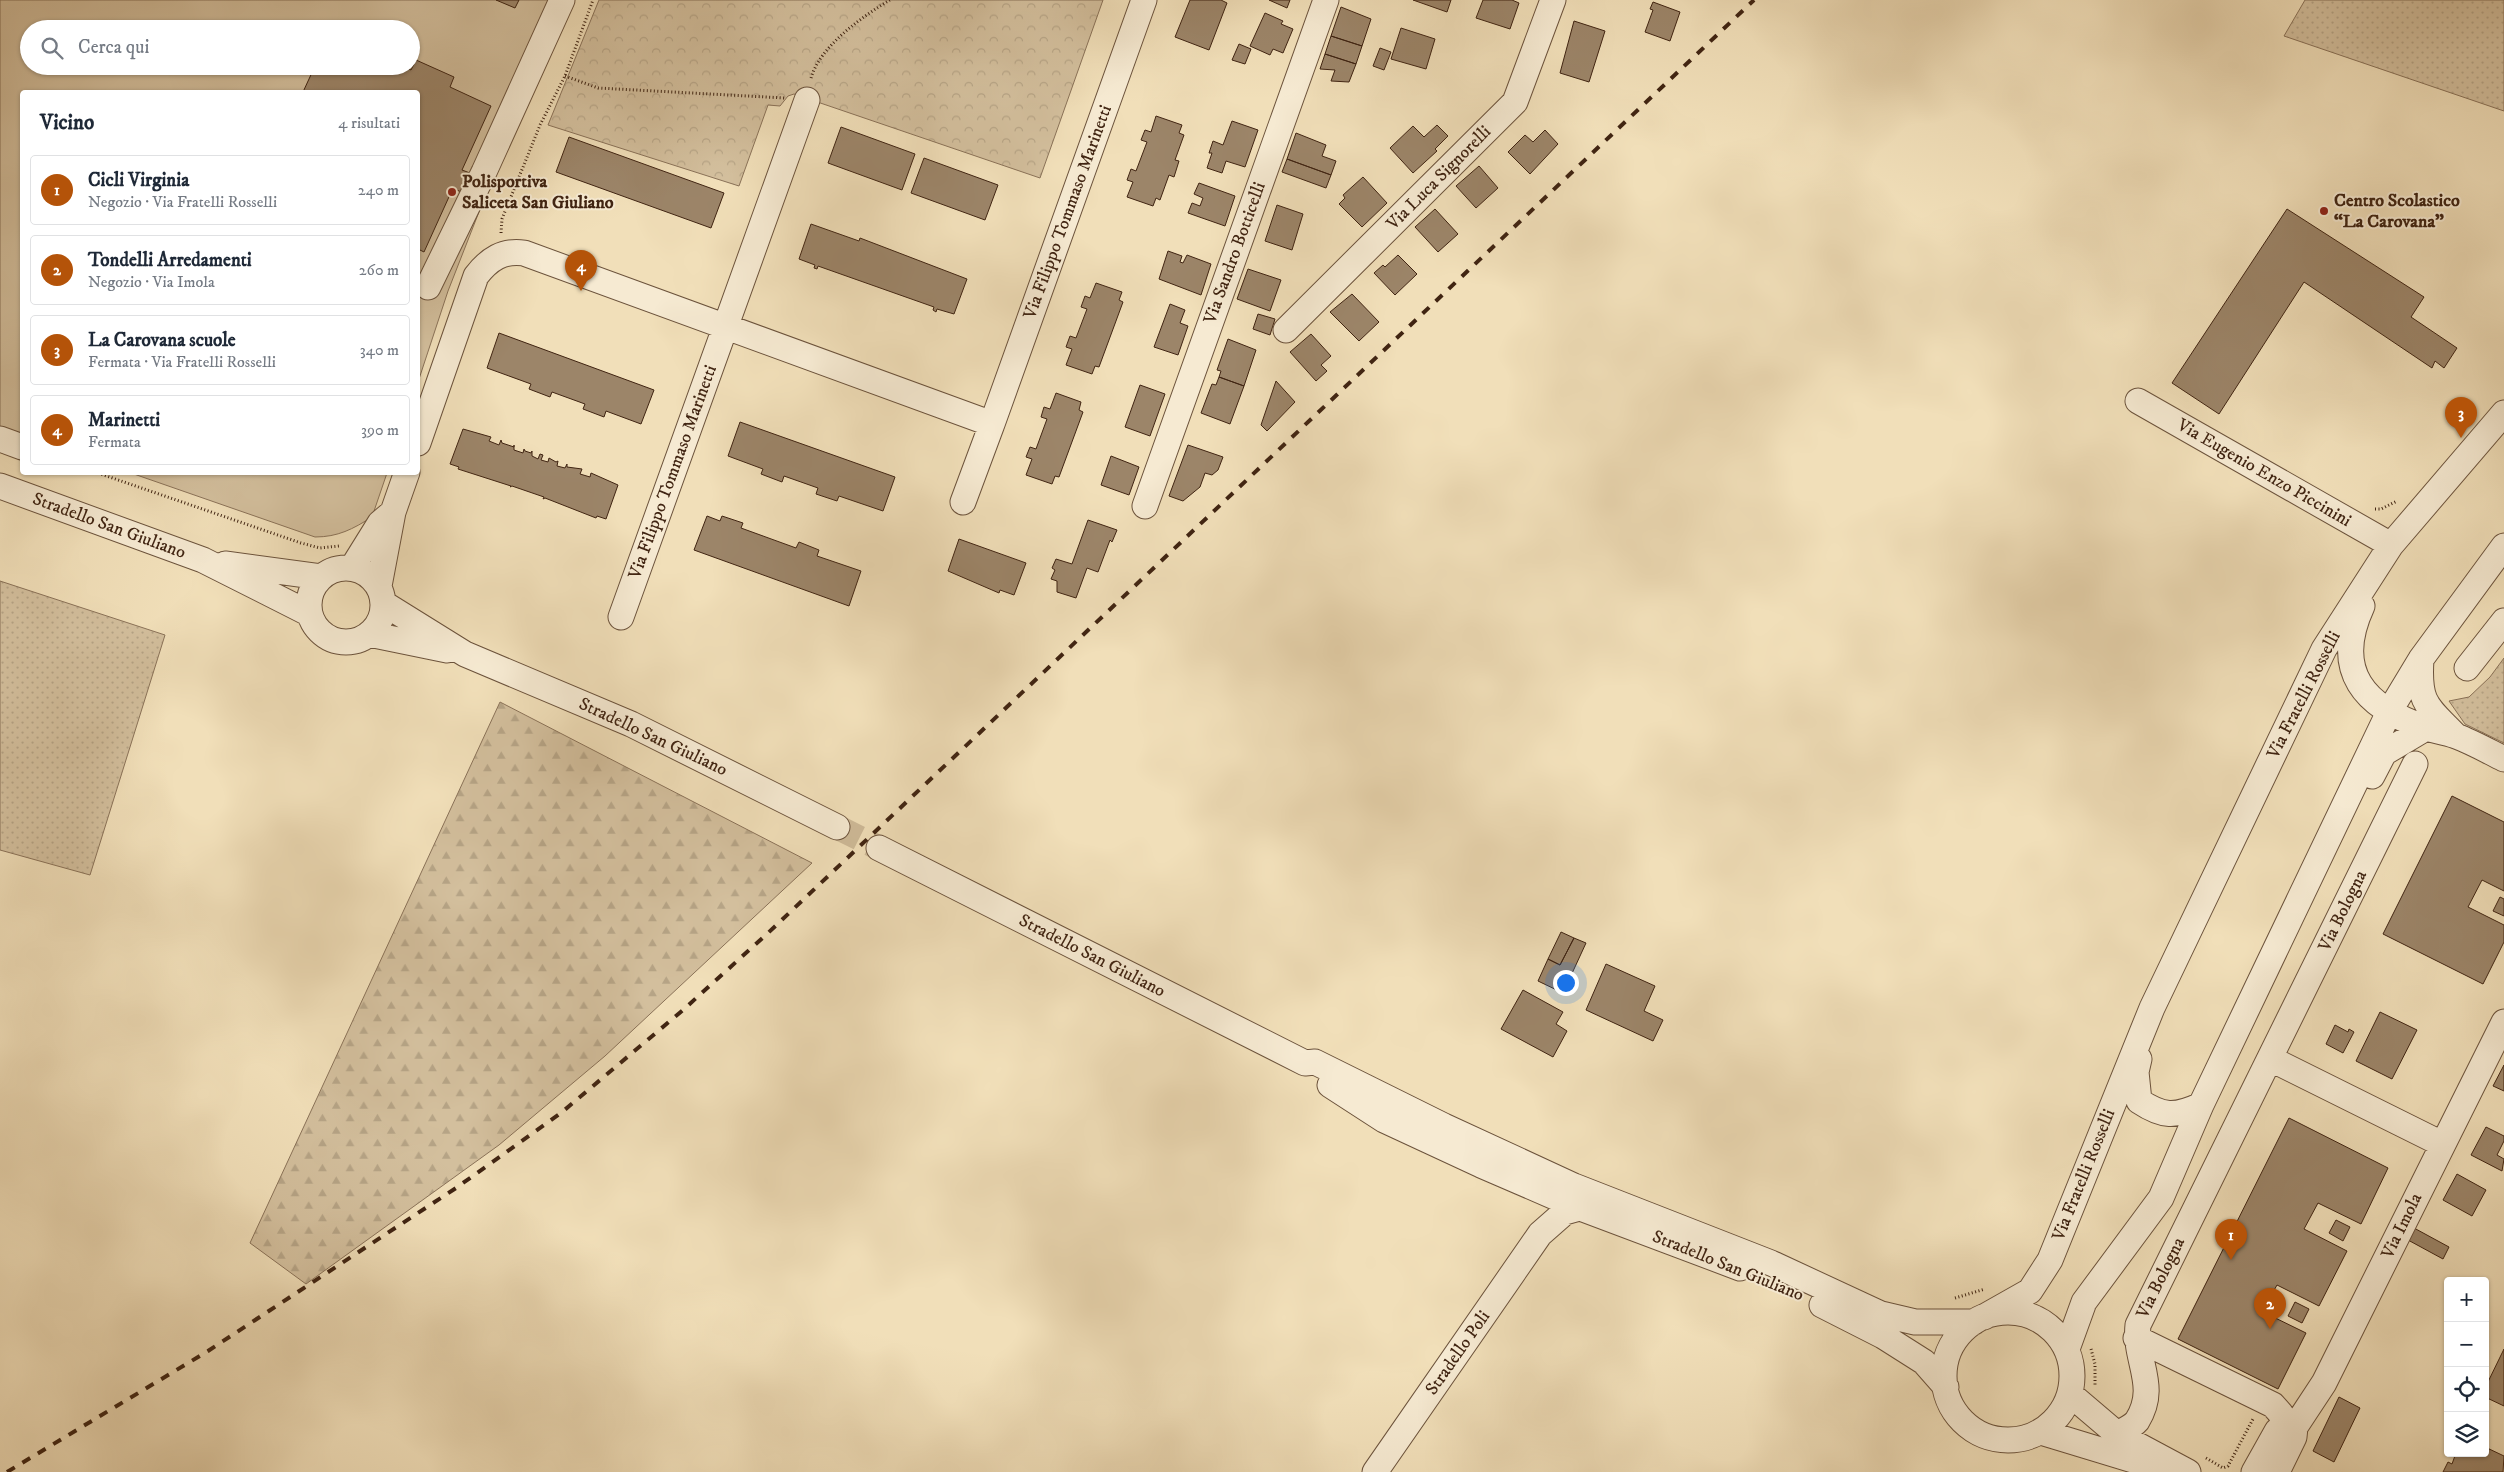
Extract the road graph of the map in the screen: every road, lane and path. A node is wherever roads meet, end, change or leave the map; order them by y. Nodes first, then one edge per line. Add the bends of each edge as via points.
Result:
1 (562, 0) edge
2 (593, 0) edge
3 (890, 0) edge
4 (1144, 0) edge
5 (1326, 0) edge
6 (1553, 0) edge
7 (565, 76) junction
8 (806, 100) junction
9 (499, 256) junction
10 (428, 287) dead end
11 (725, 327) junction
12 (1286, 330) dead end
13 (2138, 401) dead end
14 (2504, 414) edge
15 (992, 424) junction
16 (420, 437) edge
17 (0, 439) edge
18 (20, 446) edge
19 (406, 475) edge
20 (13, 483) edge
21 (2402, 495) dead end
22 (963, 502) dead end
23 (1145, 506) dead end
24 (393, 512) junction
25 (2363, 518) junction
26 (2391, 545) junction
27 (2504, 546) edge
28 (203, 560) junction
29 (352, 568) junction
30 (320, 577) junction
31 (381, 595) junction
32 (310, 614) junction
33 (621, 617) dead end
34 (2504, 621) edge
35 (369, 634) junction
36 (465, 654) junction
37 (2421, 659) junction
38 (2467, 668) dead end
39 (2389, 712) junction
40 (2426, 728) junction
41 (2456, 736) junction
42 (2504, 759) edge
43 (2415, 764) dead end
44 (837, 827) tunnel mouth
45 (879, 848) tunnel mouth
46 (2315, 866) junction
47 (2152, 1008) junction
48 (2504, 1022) edge
49 (2271, 1059) junction
50 (1305, 1063) junction
51 (2201, 1105) junction
52 (1422, 1115) junction
53 (2442, 1144) junction
54 (1481, 1165) junction
55 (1522, 1183) junction
56 (1578, 1207) junction
57 (1679, 1227) junction
58 (1540, 1234) junction
59 (1992, 1288) dead end
60 (1948, 1301) dead end
61 (1979, 1319) junction
62 (2136, 1338) junction
63 (2066, 1349) junction
64 (1946, 1387) junction
65 (2070, 1394) junction
66 (2290, 1428) junction
67 (2041, 1432) junction
68 (2117, 1434) junction
69 (1375, 1472) edge
70 (2172, 1472) edge
71 (2188, 1472) edge
72 (2254, 1472) edge
73 (2277, 1472) edge

1 - 10 street
2 - 7 path
3 - 8 path via 854,24 828,50 812,74
4 - 15 street, Via Filippo Tommaso Marinetti
5 - 23 street, Via Sandro Botticelli
6 - 12 street, Via Luca Signorelli via 1515,102
7 - 8 path via 598,88
7 - 9 path via 540,125 502,220
8 - 11 street, Via Filippo Tommaso Marinetti
9 - 11 street via 510,251 524,253
9 - 16 street via 485,264 476,276
11 - 15 street
11 - 33 street, Via Filippo Tommaso Marinetti
13 - 25 street, Via Eugenio Enzo Piccinini
14 - 26 street, Via Fratelli Rosselli
15 - 22 street, Via Filippo Tommaso Marinetti
17 - 18 street
19 - 24 street
20 - 28 street, Stradello San Giuliano
21 - 25 path via 2396,502
24 - 29 street via 380,524
24 - 31 street
25 - 26 street, Via Eugenio Enzo Piccinini
26 - 39 street via 2352,627 2350,661 2359,687
26 - 47 street, Via Fratelli Rosselli via 2324,648
27 - 37 street
28 - 30 street, Stradello San Giuliano
28 - 32 street, Stradello San Giuliano
29 - 30 street via 339,568
29 - 31 street via 369,575
30 - 32 street via 310,594
31 - 35 street via 380,621
31 - 36 street, Stradello San Giuliano
32 - 35 street via 319,630 334,640 351,641
34 - 38 street
35 - 36 street, Stradello San Giuliano
36 - 44 street, Stradello San Giuliano via 640,728
37 - 39 street
37 - 41 street via 2424,703
39 - 40 street
39 - 46 street
40 - 41 street
40 - 46 street via 2384,753 2328,863
41 - 42 street
43 - 49 street, Via Bologna
45 - 50 street, Stradello San Giuliano
46 - 51 street
47 - 51 street, Via Fratelli Rosselli via 2136,1072 2139,1101 2152,1110 2170,1115
47 - 61 street, Via Fratelli Rosselli via 2050,1260 2030,1291
48 - 53 street, Via Imola
49 - 53 street
49 - 62 street, Via Bologna via 2138,1325
50 - 52 street, Stradello San Giuliano via 1314,1062
50 - 54 street, Stradello San Giuliano via 1310,1072 1384,1120
51 - 63 street via 2161,1198 2084,1302
52 - 54 street, Stradello San Giuliano via 1430,1129 1478,1154
52 - 57 street, Stradello San Giuliano via 1574,1186
53 - 66 street, Via Imola via 2324,1383
54 - 55 street, Stradello San Giuliano
55 - 56 street, Stradello San Giuliano
55 - 58 street via 1534,1198
56 - 57 street, Stradello San Giuliano via 1593,1204 1668,1232
56 - 58 street, Stradello Poli via 1554,1220
56 - 64 street, Stradello San Giuliano via 1808,1297 1883,1336 1924,1362
57 - 61 street, Stradello San Giuliano via 1771,1263 1881,1314 1914,1322
58 - 69 street, Stradello Poli
59 - 60 path
61 - 63 street via 2014,1312 2032,1316 2054,1331
61 - 64 street via 1957,1338 1950,1350 1944,1376
62 - 66 street, Via Bologna via 2273,1405
62 - 68 street, Via Bologna via 2148,1390 2136,1422
63 - 65 street via 2073,1382
64 - 67 street via 1958,1416 1975,1431 1986,1436 2018,1440
65 - 67 street via 2054,1421
65 - 68 street
66 - 72 street, Via Imola via 2277,1431
66 - 73 street, Via Imola via 2294,1437
67 - 70 street
68 - 71 street

